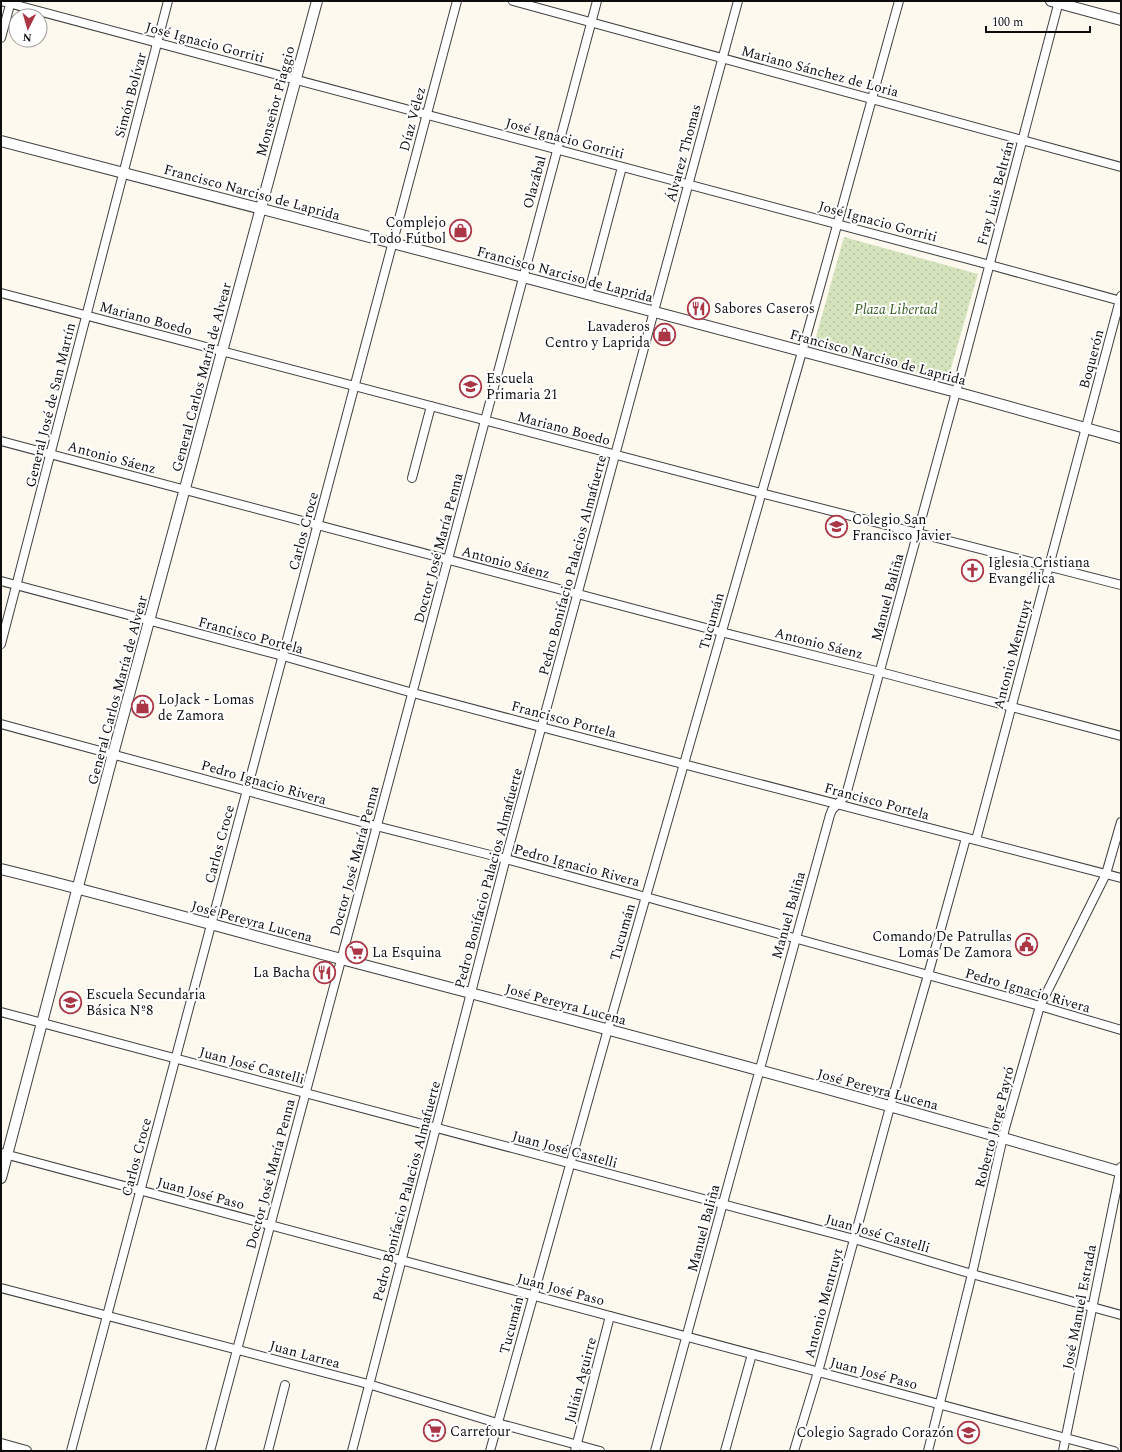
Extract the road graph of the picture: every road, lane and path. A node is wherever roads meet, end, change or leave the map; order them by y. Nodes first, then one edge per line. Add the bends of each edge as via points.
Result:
1 (1, 1) edge
2 (168, 1) edge
3 (317, 1) edge
4 (457, 1) edge
5 (513, 1) edge
6 (597, 1) edge
7 (738, 1) edge
8 (898, 1) edge
9 (10, 2) edge
10 (1056, 2) edge
11 (1121, 20) edge
12 (590, 22) junction
13 (1, 38) edge
14 (157, 43) junction
15 (722, 58) junction
16 (295, 79) junction
17 (872, 99) junction
18 (427, 114) junction
19 (1023, 140) junction
20 (1, 141) edge
21 (557, 149) junction
22 (622, 167) junction
23 (1121, 167) edge
24 (123, 173) junction
25 (688, 184) junction
26 (260, 209) junction
27 (837, 224) junction
28 (393, 243) junction
29 (990, 265) junction
30 (522, 277) junction
31 (1, 293) edge
32 (588, 295) junction
33 (1121, 299) edge
34 (653, 312) junction
35 (86, 315) junction
36 (222, 351) junction
37 (802, 352) junction
38 (355, 386) junction
39 (956, 392) junction
40 (431, 406) junction
41 (485, 420) junction
42 (1087, 429) junction
43 (1121, 438) edge
44 (1, 441) edge
45 (50, 454) junction
46 (615, 455) junction
47 (412, 478) dead end
48 (185, 490) junction
49 (761, 493) junction
50 (318, 524) junction
51 (917, 533) junction
52 (447, 560) junction
53 (1050, 567) junction
54 (1, 581) edge
55 (1121, 585) edge
56 (17, 586) junction
57 (578, 594) junction
58 (150, 621) junction
59 (721, 632) junction
60 (1, 644) edge
61 (283, 656) junction
62 (880, 672) junction
63 (413, 693) junction
64 (1011, 707) junction
65 (1, 724) edge
66 (541, 727) junction
67 (1121, 736) edge
68 (113, 754) junction
69 (684, 764) junction
70 (248, 790) junction
71 (837, 804) junction
72 (1121, 822) edge
73 (376, 826) junction
74 (966, 838) junction
75 (976, 840) junction
76 (506, 859) junction
77 (1, 869) edge
78 (1106, 874) junction
79 (1121, 878) edge
80 (78, 888) junction
81 (646, 897) junction
82 (211, 924) junction
83 (795, 938) junction
84 (340, 959) junction
85 (928, 975) junction
86 (471, 993) junction
87 (1040, 1006) junction
88 (1, 1012) edge
89 (42, 1023) junction
90 (608, 1029) junction
91 (1121, 1030) edge
92 (176, 1059) junction
93 (760, 1071) junction
94 (305, 1093) junction
95 (890, 1107) junction
96 (436, 1128) junction
97 (1003, 1138) junction
98 (4, 1153) edge
99 (570, 1164) junction
100 (1121, 1171) edge
101 (1, 1178) edge
102 (141, 1190) junction
103 (723, 1204) junction
104 (270, 1225) junction
105 (854, 1239) junction
106 (401, 1260) junction
107 (972, 1274) junction
108 (1, 1288) edge
109 (533, 1295) junction
110 (1092, 1307) junction
111 (1121, 1315) edge
112 (108, 1316) junction
113 (610, 1316) junction
114 (687, 1337) junction
115 (237, 1349) junction
116 (752, 1354) junction
117 (818, 1372) junction
118 (368, 1384) junction
119 (285, 1385) dead end
120 (939, 1404) junction
121 (497, 1423) junction
122 (1066, 1438) junction
123 (2, 1446) edge
124 (575, 1448) edge
125 (26, 1451) edge
126 (71, 1451) edge
127 (210, 1451) edge
128 (268, 1451) edge
129 (352, 1451) edge
130 (490, 1451) edge
131 (600, 1451) edge
132 (655, 1451) edge
133 (725, 1451) edge
134 (794, 1451) edge
135 (928, 1451) edge
136 (1063, 1451) edge
137 (1114, 1451) edge

1 - 9 street, José Ignacio Gorriti
2 - 14 street, Simón Bolívar
3 - 16 street, Monseñor Piaggio
4 - 18 street, Díaz Vélez
5 - 12 street, Mariano Sánchez de Loria
6 - 12 street, Olazábal
7 - 15 street, Álvarez Thomas
8 - 17 street, Tucumán
9 - 13 street
9 - 14 street, José Ignacio Gorriti
10 - 11 street
10 - 19 street, Fray Luis Beltrán
12 - 15 street, Mariano Sánchez de Loria
12 - 21 street, Olazábal
14 - 16 street, José Ignacio Gorriti
14 - 24 street, Simón Bolívar
15 - 17 street, Mariano Sánchez de Loria
15 - 25 street, Álvarez Thomas
16 - 18 street, José Ignacio Gorriti
16 - 26 street, Monseñor Piaggio
17 - 19 street, Mariano Sánchez de Loria
17 - 27 street, Tucumán
18 - 21 street, José Ignacio Gorriti
18 - 28 street, Díaz Vélez
19 - 23 street, Mariano Sánchez de Loria
19 - 29 street, Fray Luis Beltrán
20 - 24 street, Francisco Narciso de Laprida
21 - 22 street, José Ignacio Gorriti
21 - 30 street, Olazábal
22 - 25 street, José Ignacio Gorriti
22 - 32 street
24 - 26 street, Francisco Narciso de Laprida
24 - 35 street, General José de San Martín
25 - 27 street, José Ignacio Gorriti
25 - 34 street, Álvarez Thomas
26 - 28 street, Francisco Narciso de Laprida
26 - 36 street, General Carlos María de Alvear
27 - 29 street, José Ignacio Gorriti
27 - 37 street, Tucumán
28 - 30 street, Francisco Narciso de Laprida
28 - 38 street, Carlos Croce
29 - 33 street, José Ignacio Gorriti
29 - 39 street, Fray Luis Beltrán
30 - 32 street, Francisco Narciso de Laprida
30 - 41 street, Doctor José María Penna
31 - 35 street, Mariano Boedo
32 - 34 street, Francisco Narciso de Laprida
33 - 42 street, Boquerón
34 - 37 street, Francisco Narciso de Laprida
34 - 46 street, Pedro Bonifacio Palacios Almafuerte
35 - 36 street, Mariano Boedo
35 - 45 street, General José de San Martín
36 - 38 street, Mariano Boedo
36 - 48 street, General Carlos María de Alvear
37 - 39 street, Francisco Narciso de Laprida
37 - 49 street, Tucumán
38 - 40 street, Mariano Boedo
38 - 50 street, Carlos Croce
39 - 42 street, Francisco Narciso de Laprida
39 - 51 street, Manuel Baliña
40 - 41 street, Mariano Boedo
40 - 47 street
41 - 46 street, Mariano Boedo
41 - 52 street, Doctor José María Penna
42 - 43 street, Francisco Narciso de Laprida
42 - 53 street, Antonio Mentruyt
44 - 45 street, Antonio Sáenz
45 - 48 street, Antonio Sáenz
45 - 56 street, General José de San Martín
46 - 49 street, Mariano Boedo
46 - 57 street, Pedro Bonifacio Palacios Almafuerte
48 - 50 street, Antonio Sáenz
48 - 58 street, General Carlos María de Alvear
49 - 51 street, Mariano Boedo
49 - 59 street, Tucumán
50 - 52 street, Antonio Sáenz
50 - 61 street, Carlos Croce
51 - 53 street, Mariano Boedo
51 - 62 street, Manuel Baliña
52 - 57 street, Antonio Sáenz
52 - 63 street, Doctor José María Penna
53 - 55 street, Mariano Boedo
53 - 64 street, Antonio Mentruyt
54 - 56 street, Francisco Portela
56 - 58 street, Francisco Portela
56 - 60 street, General José de San Martín
57 - 59 street, Antonio Sáenz
57 - 66 street, Pedro Bonifacio Palacios Almafuerte
58 - 61 street, Francisco Portela
58 - 68 street, General Carlos María de Alvear
59 - 62 street, Antonio Sáenz
59 - 69 street, Tucumán
61 - 63 street, Francisco Portela
61 - 70 street, Carlos Croce
62 - 64 street, Antonio Sáenz
62 - 71 street, Manuel Baliña via 846,796
63 - 66 street, Francisco Portela
63 - 73 street, Doctor José María Penna
64 - 67 street, Antonio Sáenz
64 - 75 street, Antonio Mentruyt
65 - 68 street, Pedro Ignacio Rivera
66 - 69 street, Francisco Portela
66 - 76 street, Pedro Bonifacio Palacios Almafuerte
68 - 70 street, Pedro Ignacio Rivera
68 - 80 street, General Carlos María de Alvear
69 - 71 street, Francisco Portela
69 - 81 street, Tucumán
70 - 73 street, Pedro Ignacio Rivera
70 - 82 street, Carlos Croce
71 - 74 street, Francisco Portela
71 - 83 street, Manuel Baliña via 830,815
72 - 78 street, Roberto Jorge Payró
73 - 76 street, Pedro Ignacio Rivera
73 - 84 street, Doctor José María Penna
74 - 75 street, Francisco Portela
74 - 85 street, Antonio Mentruyt
75 - 78 street, Francisco Portela
76 - 81 street, Pedro Ignacio Rivera
76 - 86 street, Pedro Bonifacio Palacios Almafuerte
77 - 80 street, José Pereyra Lucena
78 - 79 street, Francisco Portela
78 - 87 street, Roberto Jorge Payró
80 - 82 street, José Pereyra Lucena
80 - 89 street, General Carlos María de Alvear
81 - 83 street, Pedro Ignacio Rivera
81 - 90 street, Tucumán
82 - 84 street, José Pereyra Lucena
82 - 92 street, Carlos Croce
83 - 85 street, Pedro Ignacio Rivera
83 - 93 street, Manuel Baliña
84 - 86 street, José Pereyra Lucena
84 - 94 street, Doctor José María Penna
85 - 87 street, Pedro Ignacio Rivera
85 - 95 street, Antonio Mentruyt
86 - 90 street, José Pereyra Lucena
86 - 96 street, Pedro Bonifacio Palacios Almafuerte
87 - 91 street, Pedro Ignacio Rivera
87 - 97 street, Roberto Jorge Payró
88 - 89 street, Juan José Castelli
89 - 92 street, Juan José Castelli
89 - 98 street, General Carlos María de Alvear
90 - 93 street, José Pereyra Lucena
90 - 99 street, Tucumán
92 - 94 street, Juan José Castelli
92 - 102 street, Carlos Croce
93 - 95 street, José Pereyra Lucena
93 - 103 street, Manuel Baliña
94 - 96 street, Juan José Castelli
94 - 104 street, Doctor José María Penna
95 - 97 street, José Pereyra Lucena
95 - 105 street, Antonio Mentruyt
96 - 99 street, Juan José Castelli
96 - 106 street, Pedro Bonifacio Palacios Almafuerte
97 - 100 street, José Pereyra Lucena
97 - 107 street, Roberto Jorge Payró
98 - 101 street, General Carlos María de Alvear
98 - 102 street, Juan José Paso
99 - 103 street, Juan José Castelli
99 - 109 street, Tucumán
100 - 110 street, José Manuel Estrada
102 - 104 street, Juan José Paso
102 - 112 street, Carlos Croce
103 - 105 street, Juan José Castelli
103 - 114 street, Manuel Baliña
104 - 106 street, Juan José Paso
104 - 115 street, Doctor José María Penna
105 - 107 street, Juan José Castelli
105 - 117 street, Antonio Mentruyt
106 - 109 street, Juan José Paso
106 - 118 street, Pedro Bonifacio Palacios Almafuerte
107 - 110 street, Juan José Castelli
107 - 120 street, Roberto Jorge Payró
108 - 112 street, Juan Larrea
109 - 113 street, Juan José Paso
109 - 121 street, Tucumán
110 - 111 street, Juan José Castelli
110 - 122 street, José Manuel Estrada
112 - 115 street, Juan Larrea
112 - 126 street, Carlos Croce
113 - 114 street, Juan José Paso
113 - 124 street, Julián Aguirre
114 - 116 street, Juan José Paso
114 - 132 street, Manuel Baliña
115 - 118 street, Juan Larrea
115 - 127 street, Doctor José María Penna
116 - 117 street, Juan José Paso
116 - 133 street
117 - 120 street, Juan José Paso
117 - 134 street, Antonio Mentruyt
118 - 121 street, Juan Larrea
118 - 129 street, Pedro Bonifacio Palacios Almafuerte
119 - 128 street
120 - 122 street, Juan José Paso
120 - 135 street, Roberto Jorge Payró
121 - 124 street, Juan Larrea
121 - 130 street, Tucumán
122 - 136 street, José Manuel Estrada
122 - 137 street, Juan José Paso
123 - 125 street
124 - 131 street, Juan Larrea

